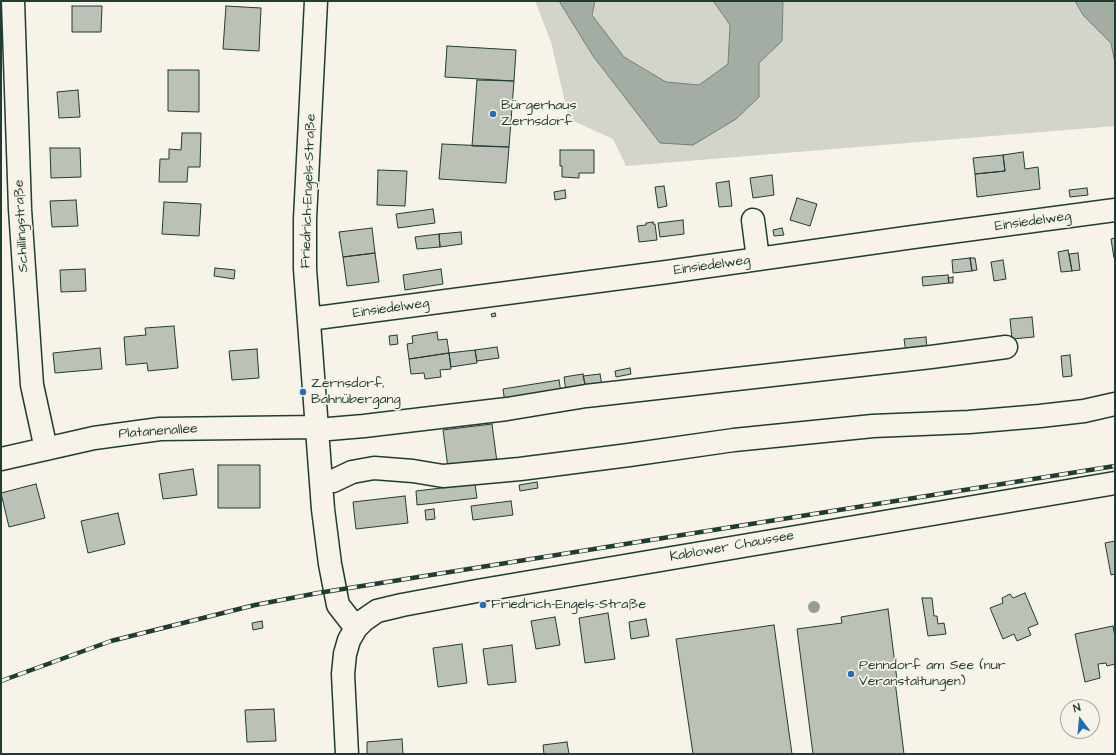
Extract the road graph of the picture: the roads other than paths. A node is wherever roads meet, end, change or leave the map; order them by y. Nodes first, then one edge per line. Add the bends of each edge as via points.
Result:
1 (13, 1) edge
2 (316, 1) edge
3 (10, 209) edge
4 (1115, 210) edge
5 (753, 220) dead end
6 (758, 259) junction
7 (309, 319) junction
8 (1006, 347) dead end
9 (1115, 404) edge
10 (317, 429) junction
11 (46, 449) junction
12 (1, 460) edge
13 (321, 482) junction
14 (1115, 483) edge
15 (356, 628) junction
16 (347, 754) edge

1 - 3 street, Schillingstraße
2 - 7 street, Friedrich-Engels-Straße via 305,219
3 - 11 street, Schillingstraße via 32,385
4 - 6 street, Einsiedelweg
5 - 6 street
6 - 7 street, Einsiedelweg
7 - 10 street, Friedrich-Engels-Straße
8 - 10 street, Platanenallee via 586,396 507,409
9 - 13 street via 1084,411 1040,416 873,426 734,440 520,469 443,476 374,468
10 - 11 street, Platanenallee via 160,429 94,438
10 - 13 street, Friedrich-Engels-Straße
11 - 12 street, Platanenallee
13 - 15 street, Friedrich-Engels-Straße via 334,591 338,605
14 - 15 street, Kablower Chaussee via 420,601 377,612
15 - 16 street via 345,654 343,674

